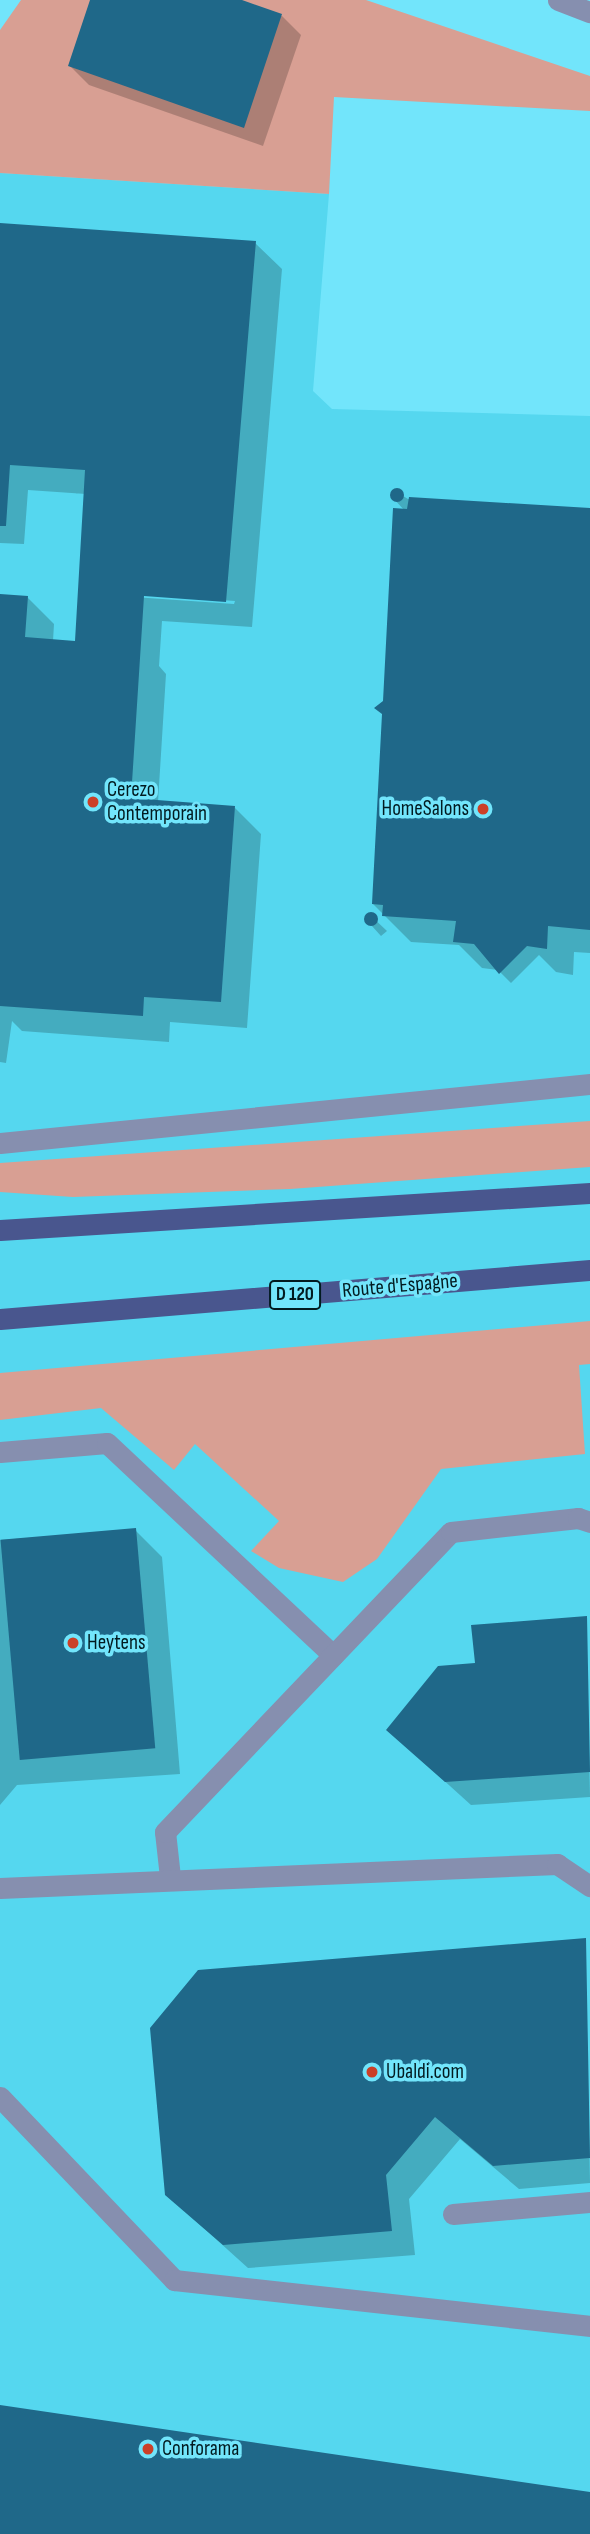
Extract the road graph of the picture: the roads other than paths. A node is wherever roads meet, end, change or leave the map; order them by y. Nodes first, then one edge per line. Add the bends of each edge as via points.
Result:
1 (562, 1) edge
2 (590, 12) edge
3 (590, 1084) edge
4 (0, 1143) edge
5 (590, 1193) edge
6 (0, 1230) edge
7 (590, 1270) edge
8 (0, 1319) edge
9 (0, 1452) edge
10 (590, 1522) edge
11 (333, 1655) junction
12 (170, 1877) junction
13 (590, 1886) edge
14 (0, 1888) edge
15 (0, 2097) edge
16 (590, 2202) edge
17 (453, 2214) dead end
18 (590, 2326) edge

1 - 2 lane
3 - 4 lane
5 - 6 main road
7 - 8 main road, Route d'Espagne / D 120
9 - 11 lane via 107,1443
10 - 11 lane via 578,1518 451,1532
11 - 12 lane via 165,1832
12 - 13 lane via 557,1864
12 - 14 lane
15 - 18 lane via 174,2280
16 - 17 lane

